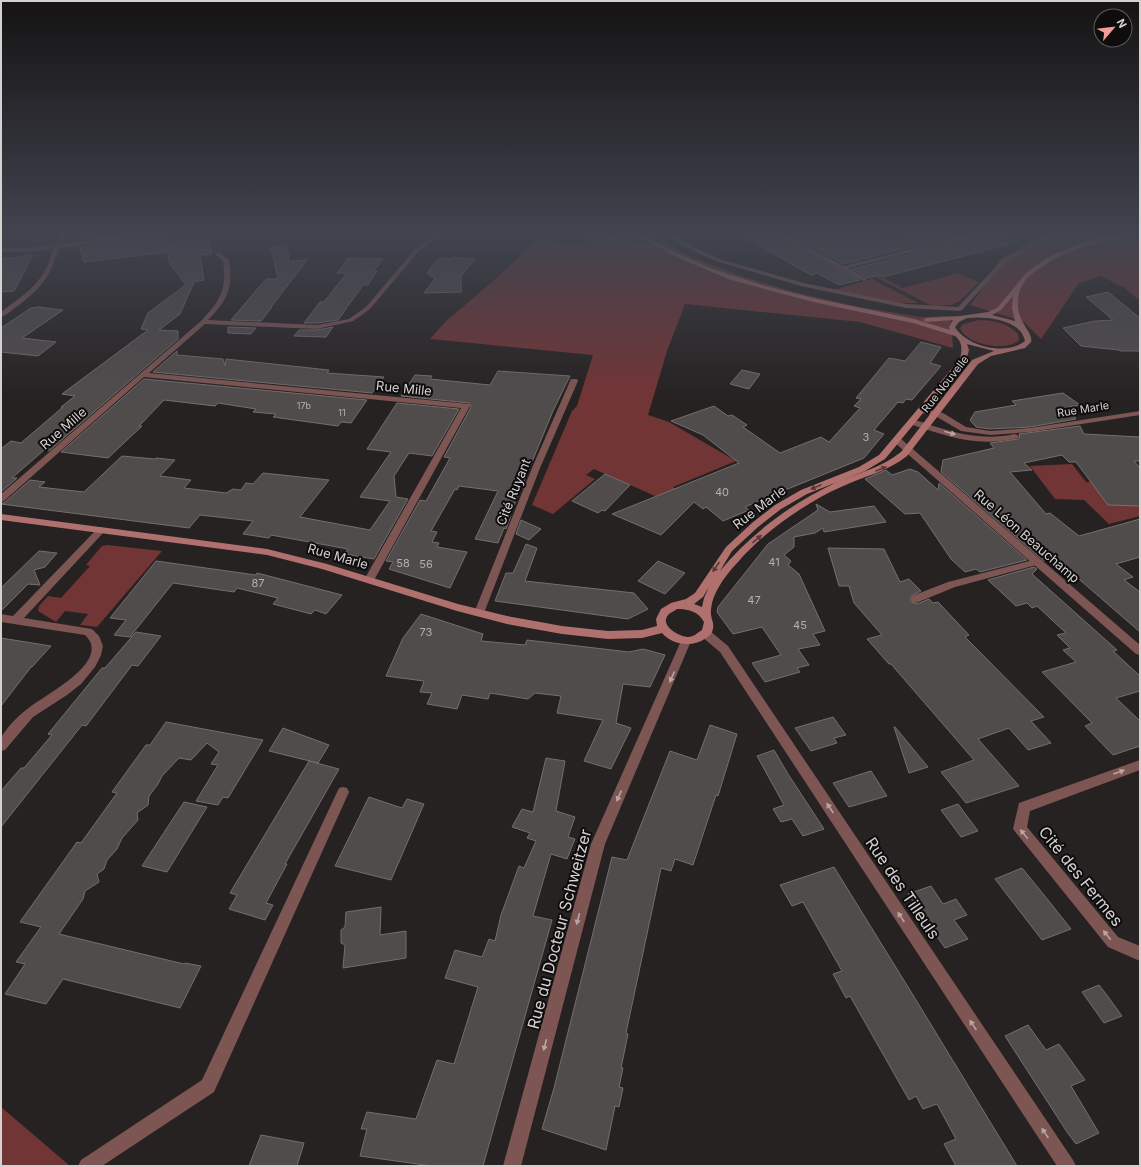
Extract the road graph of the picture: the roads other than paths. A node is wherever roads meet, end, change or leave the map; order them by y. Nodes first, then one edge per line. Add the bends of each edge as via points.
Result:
1 (36, 286) edge
2 (228, 286) edge
3 (386, 286) edge
4 (763, 286) edge
5 (810, 286) edge
6 (980, 286) edge
7 (1018, 287) joint
8 (960, 309) junction
9 (1, 314) edge
10 (886, 316) junction
11 (970, 317) junction
12 (203, 322) junction
13 (1023, 329) junction
14 (959, 337) junction
15 (1011, 349) junction
16 (142, 375) junction
17 (574, 381) dead end
18 (922, 410) junction
19 (1140, 413) edge
20 (936, 414) junction
21 (912, 422) junction
22 (925, 426) junction
23 (1030, 430) junction
24 (897, 440) junction
25 (908, 449) junction
26 (1, 499) edge
27 (1, 517) edge
28 (101, 530) junction
29 (1037, 562) junction
30 (369, 580) junction
31 (916, 599) dead end
32 (678, 606) junction
33 (479, 613) junction
34 (706, 616) junction
35 (1, 618) edge
36 (16, 620) junction
37 (662, 629) junction
38 (706, 634) junction
39 (686, 641) junction
40 (1140, 651) edge
41 (1, 746) edge
42 (1140, 765) edge
43 (343, 792) dead end
44 (1140, 954) edge
45 (87, 1166) edge
46 (512, 1166) edge
47 (1067, 1166) edge

1 - 9 street
2 - 12 street, Rue Mille via 221,301
3 - 12 street via 368,308 351,320 337,324 317,327
4 - 10 main road via 810,300
5 - 8 street via 906,306
6 - 8 street
7 - 11 main road via 999,309 990,314
7 - 13 main road via 1014,310
8 - 11 street
10 - 11 main road via 929,320
10 - 14 main road via 932,326
11 - 13 main road via 1003,320
11 - 14 main road via 952,324 952,329
12 - 16 street, Rue Mille
13 - 15 main road, Rue Nouvelle via 1029,336 1029,342 1022,347
14 - 15 main road via 987,348
14 - 18 main road, Rue Nouvelle via 966,347 966,354
15 - 20 main road, Rue Nouvelle via 975,362
16 - 26 street, Rue Mille
16 - 30 street, Rue Mille via 466,406
17 - 33 street, Cité Ruyant via 536,468
18 - 20 street, Rue Marle
18 - 21 main road, Rue Nouvelle
19 - 23 street, Rue Marle
20 - 22 main road, Rue Nouvelle
20 - 23 street, Rue Marle via 974,432 990,434
21 - 22 street, Rue Marle
21 - 24 main road, Rue Nouvelle
22 -> 23 street, Rue Marle via 983,441 1004,440
22 - 25 main road, Rue Nouvelle
24 - 25 street, Rue Léon Beauchamp
24 -> 32 main road, Rue Marle via 873,463 804,492 778,507 730,549 699,595 690,602
25 - 29 street, Rue Léon Beauchamp
34 -> 25 main road, Rue Marle via 707,599 719,578 740,554 769,529 801,506 838,485 897,461
27 - 28 main road, Rue Marle
28 - 30 main road, Rue Marle via 267,552
28 - 36 street
29 - 31 street via 952,584
29 - 40 street, Rue Léon Beauchamp
30 - 33 main road, Rue Marle
32 - 34 main road via 694,608
32 - 37 main road via 663,613 660,622
33 - 37 main road, Rue Marle via 514,622 586,634 642,634
34 - 38 main road via 710,624
35 - 36 street
36 - 41 street via 88,632 95,637 98,647 95,658 79,678 64,691 33,710
37 - 39 main road via 672,637
38 - 39 main road via 698,639
47 -> 38 street, Rue des Tilleuls via 724,648
39 -> 46 street, Rue du Docteur Schweitzer via 598,844
44 -> 42 street, Cité des Fermes via 1113,942 1020,829 1024,807
43 - 45 street via 208,1086

